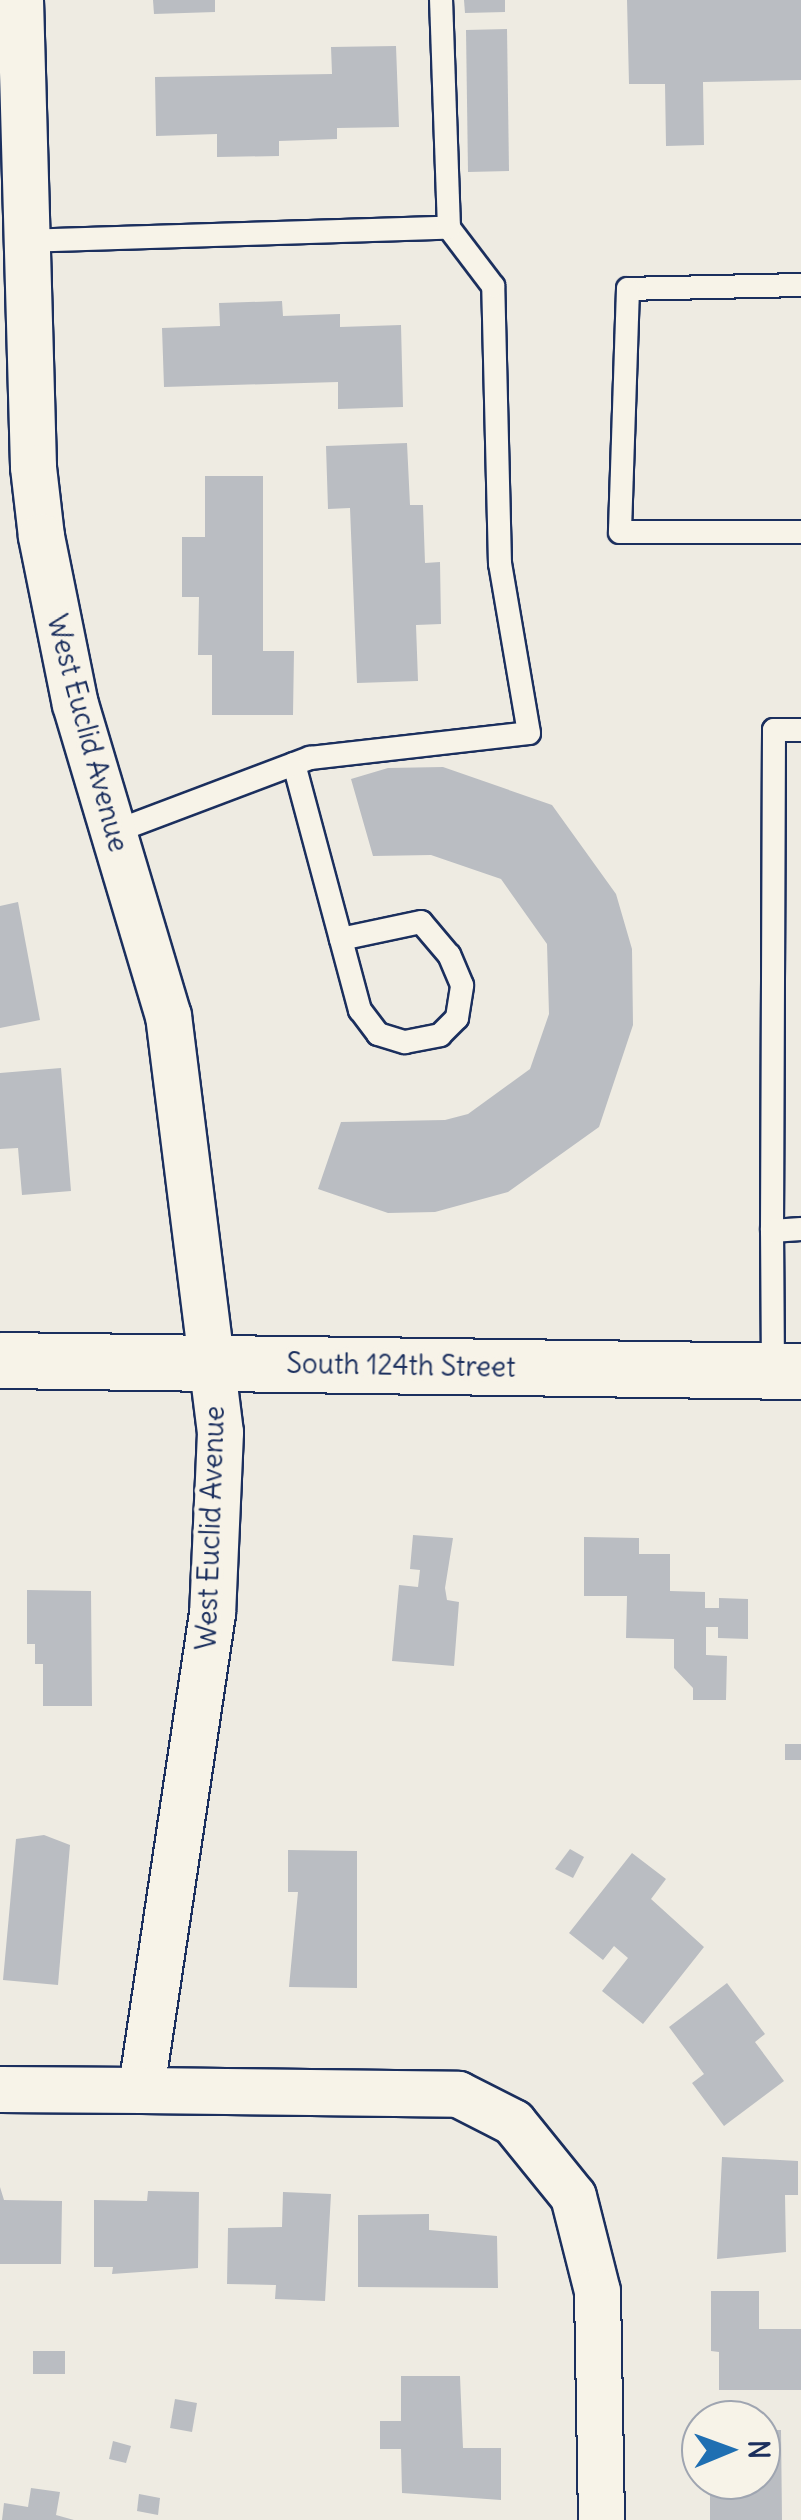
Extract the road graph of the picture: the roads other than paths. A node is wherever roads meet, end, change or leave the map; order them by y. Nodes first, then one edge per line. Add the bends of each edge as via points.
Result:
1 (20, 0) edge
2 (441, 0) edge
3 (12, 107) edge
4 (448, 228) junction
5 (26, 241) junction
6 (801, 285) edge
7 (801, 532) edge
8 (801, 730) edge
9 (294, 764) junction
10 (114, 832) junction
11 (341, 939) junction
12 (801, 1228) edge
13 (772, 1231) junction
14 (0, 1360) edge
15 (213, 1362) junction
16 (787, 1371) edge
17 (0, 2089) edge
18 (141, 2090) junction
19 (601, 2520) edge

1 - 3 street, West Euclid Avenue
2 - 4 lane
3 - 5 street, West Euclid Avenue
4 - 5 lane
4 - 9 lane via 494,286 500,564 529,733
5 - 10 street, West Euclid Avenue via 41,536 75,704
6 - 7 lane via 628,289 620,532
8 - 13 lane via 774,730
9 - 10 lane
9 - 11 lane
10 - 15 street, West Euclid Avenue via 168,1015
11 - 11 lane via 360,1010 378,1034 405,1042 440,1035 456,1018 462,984 449,955 421,922
12 - 13 lane
13 - 16 lane
14 - 15 street, South 124th Street
15 - 16 street, South 124th Street
15 - 18 street, West Euclid Avenue via 220,1432 212,1613
17 - 18 street
18 - 19 street via 458,2094 513,2122 572,2196 597,2291

